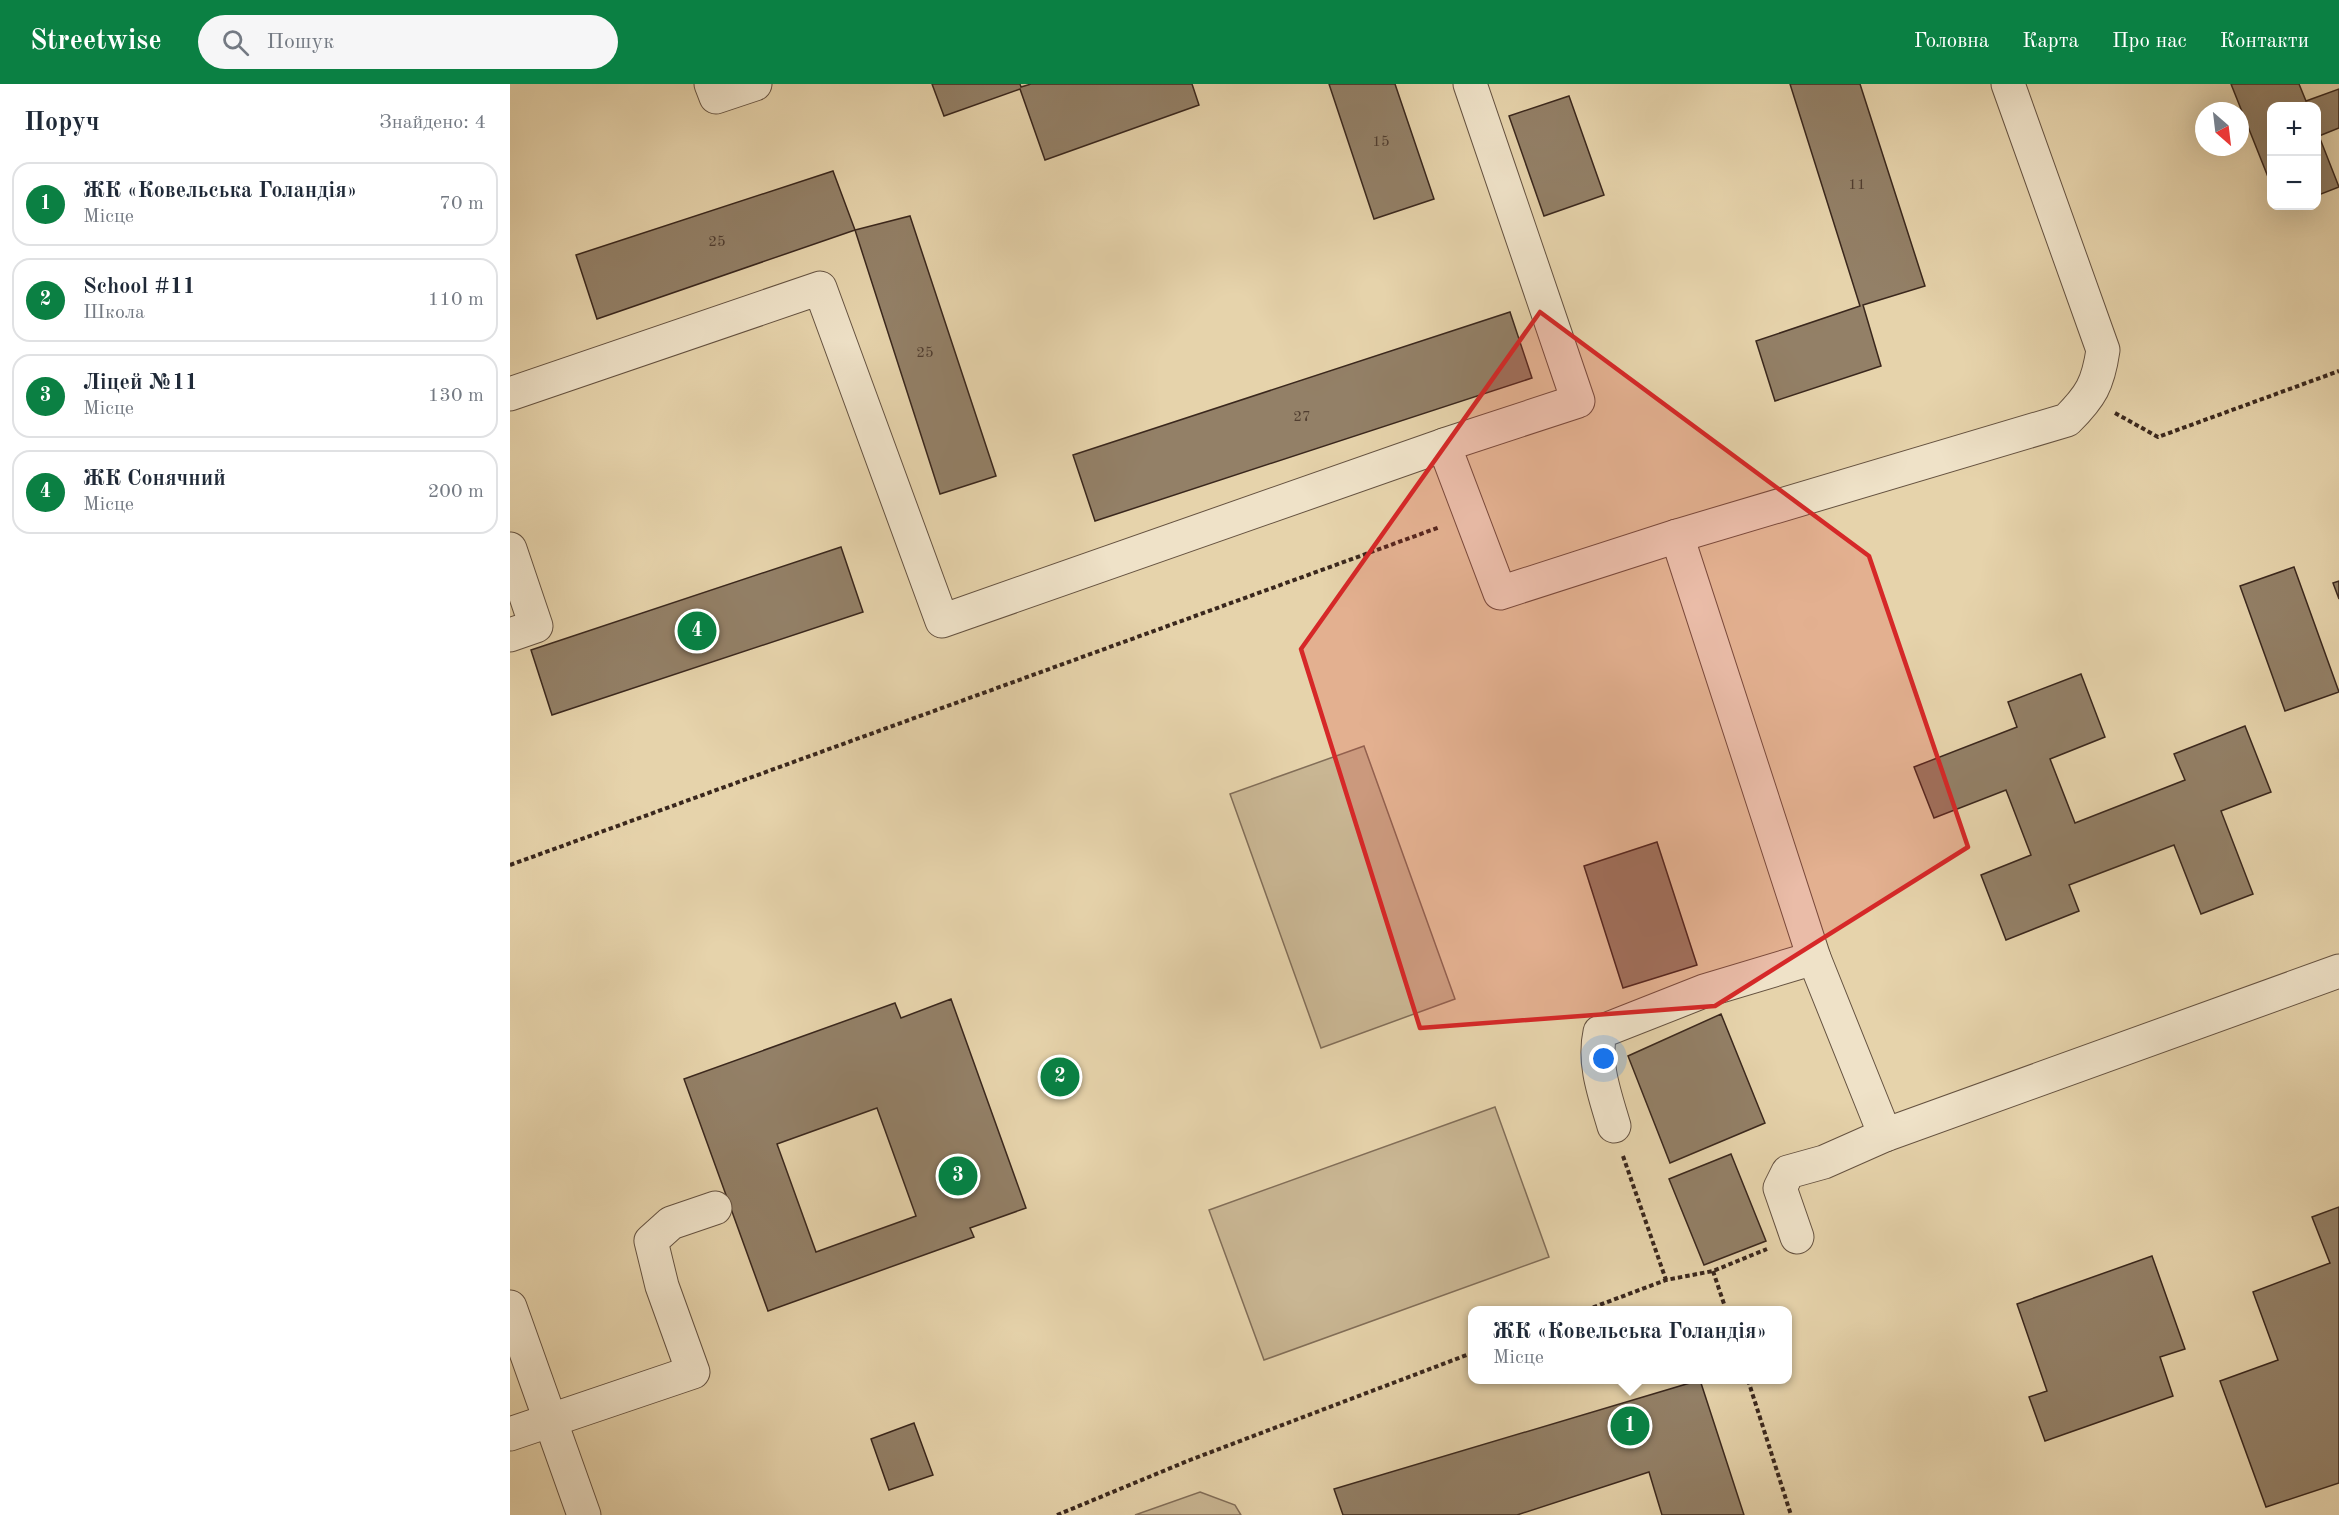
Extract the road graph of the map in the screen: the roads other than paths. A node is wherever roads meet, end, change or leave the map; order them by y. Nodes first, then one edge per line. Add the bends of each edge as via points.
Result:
1 (711, 84) edge
2 (755, 84) edge
3 (1470, 84) edge
4 (2008, 84) edge
5 (510, 394) edge
6 (1444, 445) junction
7 (1677, 537) junction
8 (510, 549) edge
9 (510, 635) edge
10 (1814, 958) junction
11 (2339, 971) edge
12 (1614, 1126) road end
13 (1886, 1135) junction
14 (715, 1208) dead end
15 (1797, 1237) road end
16 (510, 1307) edge
17 (550, 1420) junction
18 (510, 1434) edge
19 (584, 1515) edge

1 - 2 street via 716,97
3 - 6 street via 1578,401
4 - 7 street via 2103,350 2099,378 2088,399 2067,420
5 - 6 street via 820,288 942,621
6 - 7 street via 1500,593
7 - 10 street
8 - 9 street via 536,626
10 - 12 street via 1704,991 1600,1032 1599,1071
10 - 13 street
11 - 13 street
13 - 15 street via 1824,1162 1788,1172 1780,1188
14 - 17 street via 671,1223 651,1241 662,1286 693,1372
16 - 17 street
17 - 18 street
17 - 19 street

